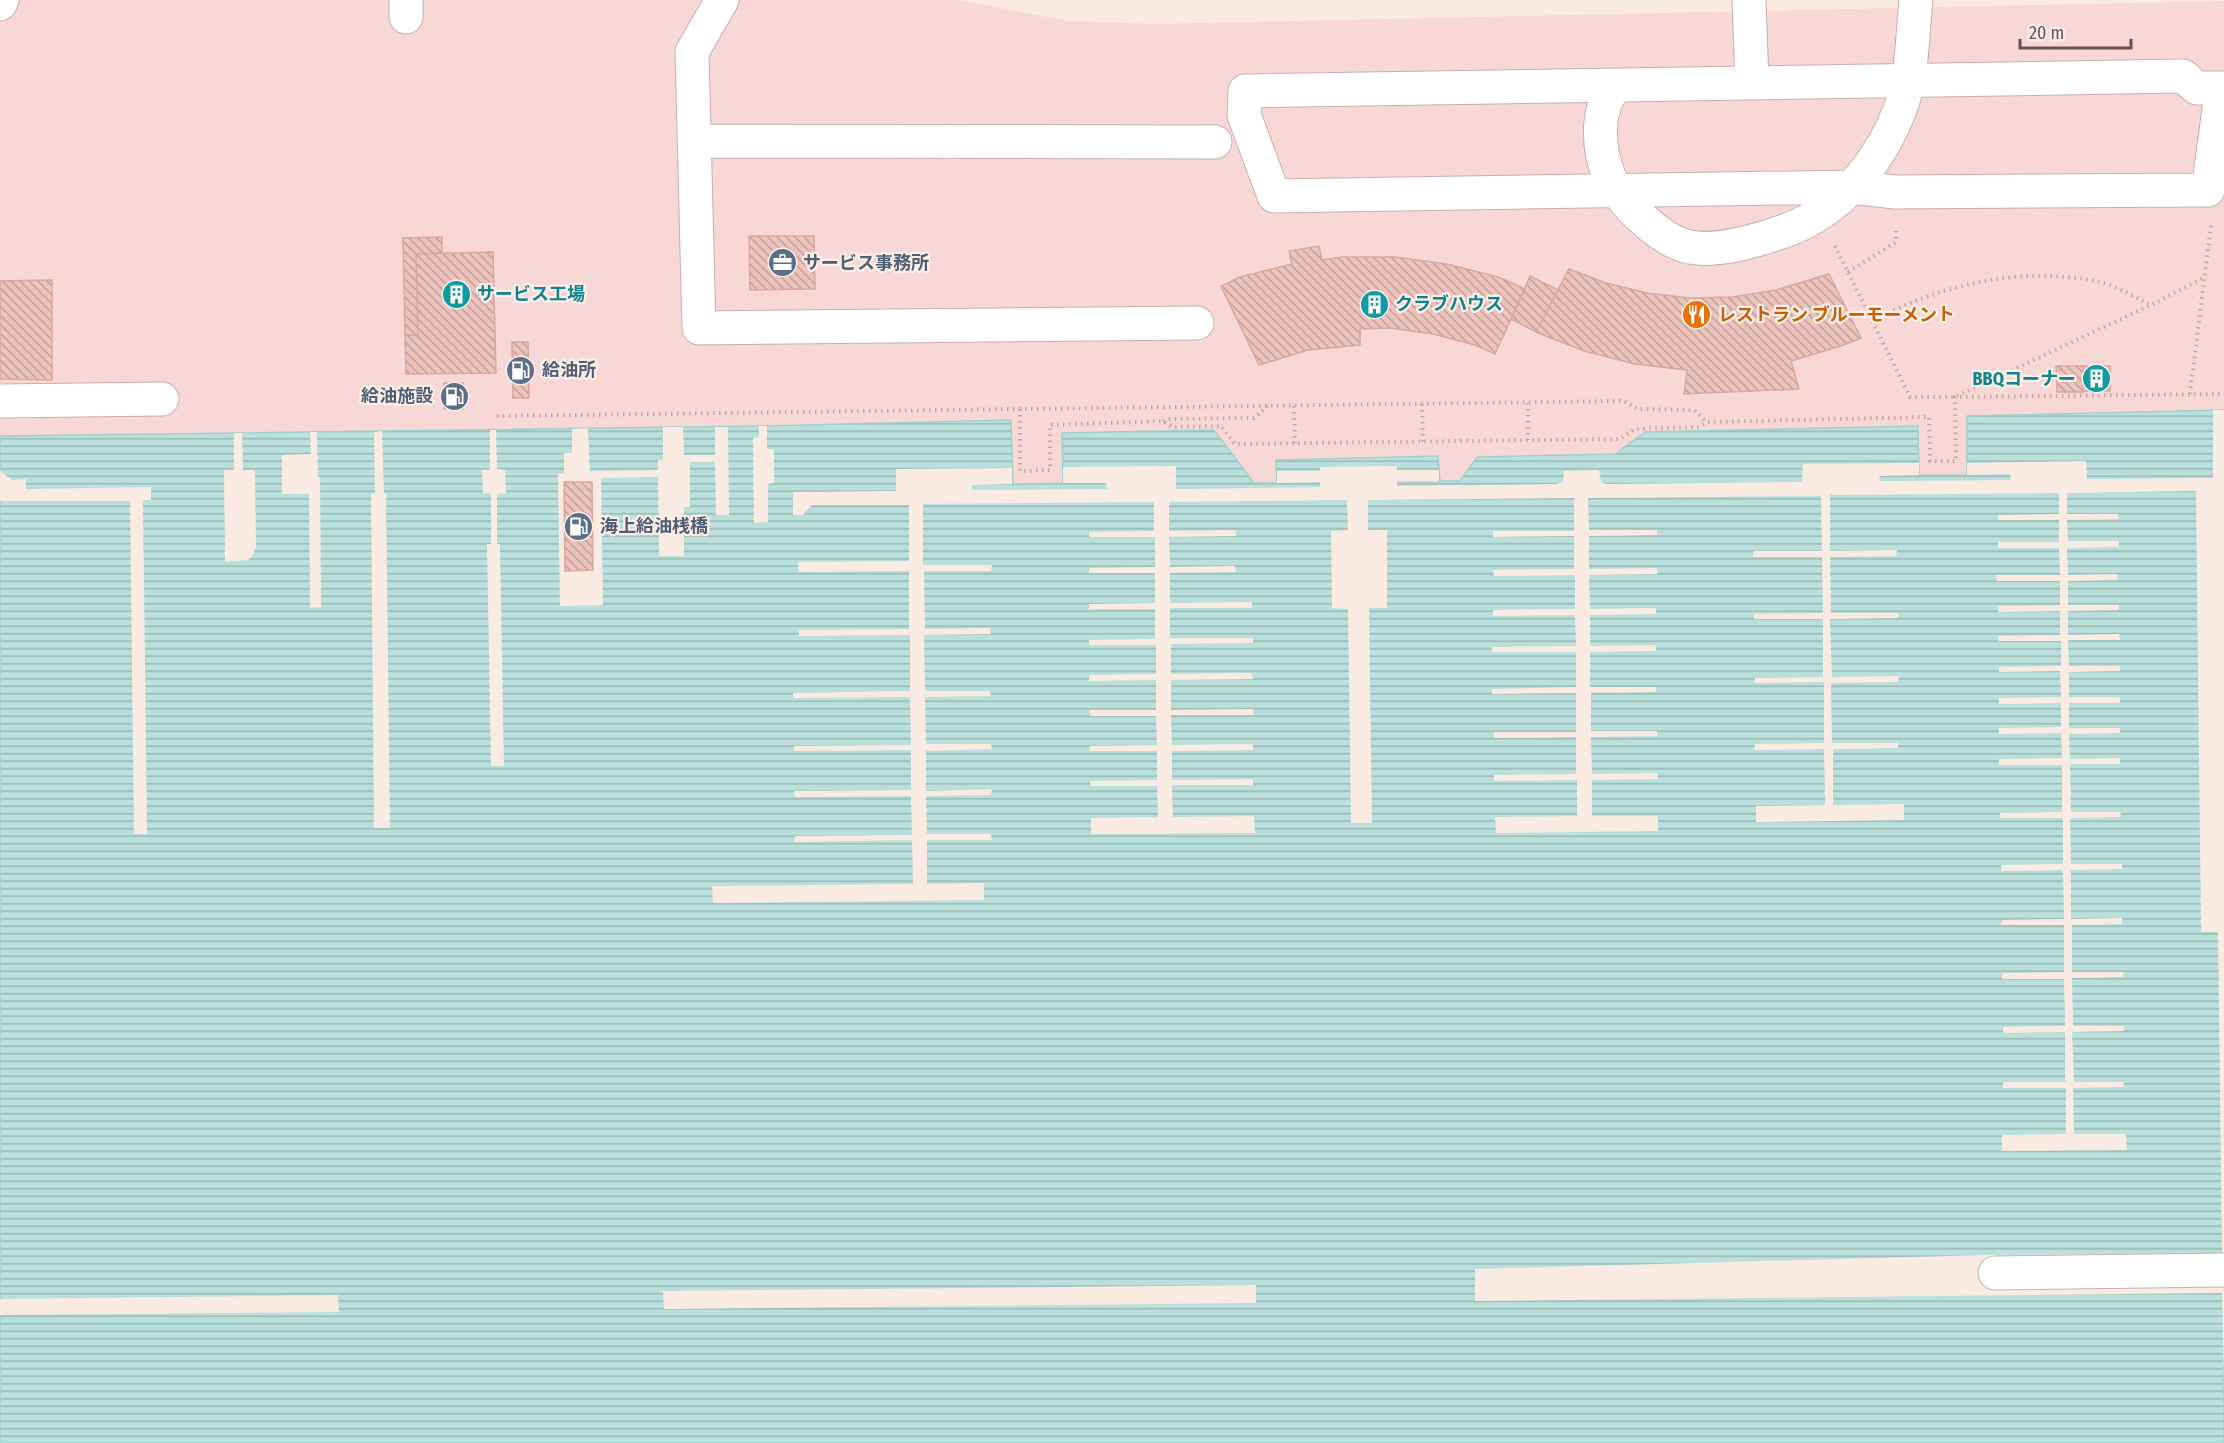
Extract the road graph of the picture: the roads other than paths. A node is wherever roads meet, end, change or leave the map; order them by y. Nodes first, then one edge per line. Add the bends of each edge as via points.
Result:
1 (722, 0) edge
2 (1749, 0) edge
3 (1916, 0) edge
4 (1907, 81) junction
5 (1752, 83) junction
6 (1616, 86) junction
7 (694, 141) junction
8 (1215, 142) dead end
9 (1852, 187) junction
10 (1617, 191) junction
11 (1197, 323) dead end
12 (162, 399) dead end
13 (0, 401) edge
14 (2224, 1270) edge
15 (1995, 1273) dead end

1 - 7 lane via 692,52
2 - 5 lane
3 - 4 lane
4 - 5 lane
4 - 9 lane via 1900,111 1886,139
4 - 9 lane via 2183,76 2197,88 2222,88 2208,190 1895,192
5 - 6 lane
6 - 10 lane via 1603,108 1601,135 1608,175
6 - 10 lane via 1245,92 1244,115 1274,196
7 - 8 lane
7 - 11 lane via 699,328
9 - 10 lane
9 - 10 lane via 1807,222 1713,249 1687,247 1668,238 1633,210
12 - 13 lane
14 - 15 lane

